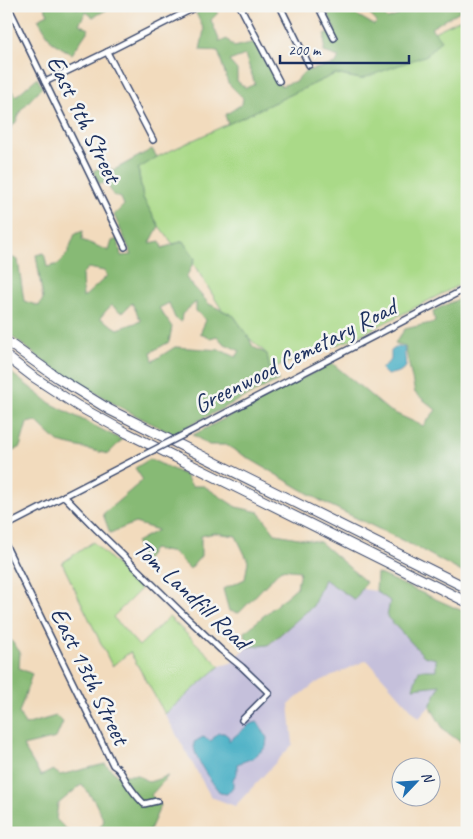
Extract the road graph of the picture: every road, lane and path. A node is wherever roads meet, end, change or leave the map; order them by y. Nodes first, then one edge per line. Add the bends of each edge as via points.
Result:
1 (8, 6) edge
2 (198, 6) edge
3 (240, 6) edge
4 (280, 6) edge
5 (318, 6) edge
6 (334, 38) dead end
7 (106, 52) junction
8 (309, 65) dead end
9 (279, 81) dead end
10 (45, 82) junction
11 (152, 140) dead end
12 (126, 247) dead end
13 (467, 288) edge
14 (6, 341) edge
15 (6, 356) edge
16 (64, 496) junction
17 (6, 526) edge
18 (6, 546) edge
19 (467, 588) edge
20 (467, 602) edge
21 (242, 720) dead end
22 (157, 800) dead end

1 - 10 street, East 9th Street
2 - 7 street
3 - 9 street
4 - 8 street
5 - 6 street
7 - 10 street
7 - 11 street
10 - 12 street, East 9th Street
13 - 16 street, Greenwood Cemetary Road, bridge
14 - 19 highway via 110,410
15 - 20 highway via 78,406 127,433
16 - 17 street, Greenwood Cemetary Road
16 - 21 street, Tom Landfill Road via 268,694
18 - 22 street, East 13th Street via 113,765 144,804

